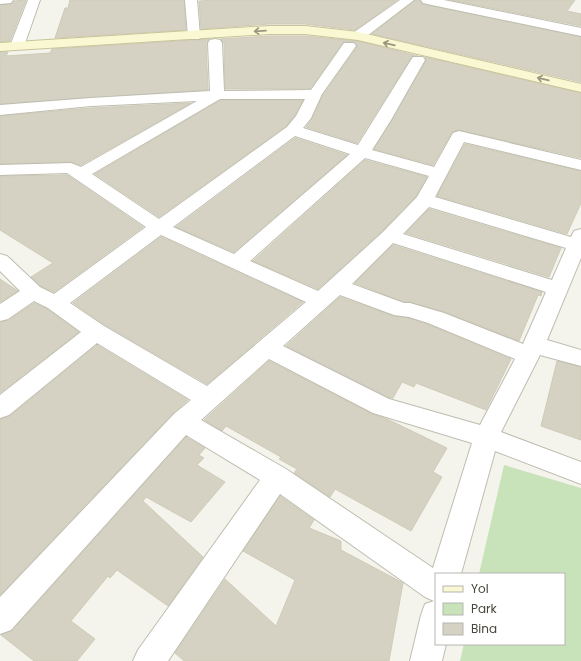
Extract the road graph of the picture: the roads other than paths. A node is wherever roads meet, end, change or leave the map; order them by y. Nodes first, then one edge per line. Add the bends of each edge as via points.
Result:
1 (0, 0) edge
2 (7, 0) edge
3 (34, 0) edge
4 (191, 0) edge
5 (408, 0) edge
6 (427, 0) edge
7 (504, 5) dead end
8 (494, 15) junction
9 (576, 27) edge
10 (194, 36) junction
11 (353, 41) junction
12 (215, 43) junction
13 (17, 46) junction
14 (0, 47) edge
15 (0, 54) edge
16 (418, 60) junction
17 (581, 88) edge
18 (315, 94) junction
19 (217, 95) junction
20 (581, 99) edge
21 (0, 110) edge
22 (293, 130) junction
23 (362, 152) junction
24 (581, 165) edge
25 (0, 170) edge
26 (438, 173) junction
27 (82, 174) junction
28 (425, 200) junction
29 (160, 228) junction
30 (390, 236) junction
31 (580, 242) edge
32 (0, 260) edge
33 (236, 263) junction
34 (559, 289) junction
35 (33, 292) junction
36 (329, 294) junction
37 (55, 303) junction
38 (0, 314) edge
39 (96, 332) junction
40 (267, 348) junction
41 (532, 350) junction
42 (581, 358) edge
43 (208, 398) junction
44 (0, 408) edge
45 (183, 420) junction
46 (486, 437) junction
47 (581, 473) edge
48 (277, 477) junction
49 (446, 573) edge
50 (435, 586) edge
51 (0, 619) edge
52 (435, 620) edge
53 (150, 661) edge
54 (426, 661) edge

1 - 2 street
3 - 13 street
4 - 10 street
5 - 11 street
6 - 8 street
7 - 8 street
8 - 9 street
11 -> 10 main road via 305,30
10 - 13 main road
11 - 12 main road
11 - 16 main road
17 -> 11 main road
11 - 18 street
12 - 15 main road
12 - 19 street
13 - 14 main road
16 - 20 main road
16 - 23 street
18 - 19 street
18 - 22 street via 303,118
19 - 21 street
19 - 27 street
22 - 23 street
22 - 29 street
23 - 26 street
23 - 33 street
24 - 26 street via 459,136
25 - 27 street via 71,168
26 - 28 street
27 - 29 street
28 - 30 street
28 - 31 street
29 - 33 street
29 - 37 street
30 - 34 street
30 - 36 street
31 - 34 street
32 - 35 street
33 - 36 street
34 - 41 street
35 - 37 street
35 - 38 street
36 - 40 street
36 - 41 street via 410,310
37 - 39 street
39 - 43 street
39 - 44 street
40 - 43 street
40 - 46 street via 382,406
41 - 42 street
41 - 46 street
43 - 45 street
45 - 48 street
45 - 51 street
46 - 47 street
46 - 49 street
48 - 50 street
48 - 53 street
52 - 54 street

